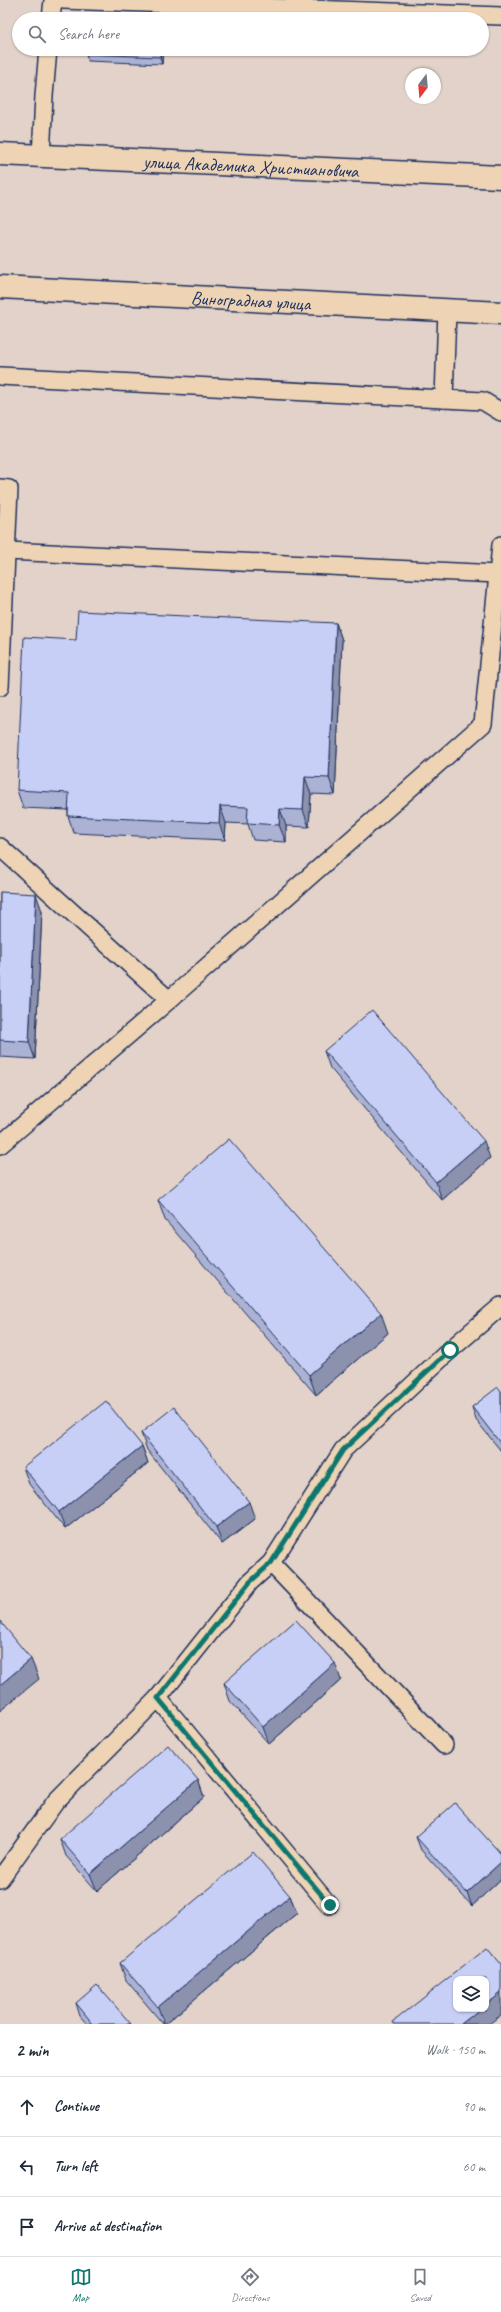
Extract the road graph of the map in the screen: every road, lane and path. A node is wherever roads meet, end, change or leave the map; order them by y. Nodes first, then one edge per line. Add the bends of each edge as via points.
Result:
1 (53, 0) edge
2 (64, 0) edge
3 (52, 12) edge
4 (392, 12) edge
5 (489, 16) edge
6 (501, 16) edge
7 (47, 56) edge
8 (0, 154) edge
9 (42, 157) junction
10 (501, 177) edge
11 (0, 287) edge
12 (447, 310) junction
13 (501, 313) edge
14 (0, 376) edge
15 (444, 399) junction
16 (501, 412) edge
17 (0, 488) edge
18 (501, 545) edge
19 (6, 551) junction
20 (498, 574) junction
21 (0, 687) edge
22 (0, 847) edge
23 (169, 1000) junction
24 (0, 1145) edge
25 (501, 1306) edge
26 (271, 1563) junction
27 (158, 1698) junction
28 (444, 1745) dead end
29 (0, 1879) edge
30 (330, 1905) dead end

1 - 3 lane
2 - 4 lane
5 - 6 lane
7 - 9 lane
8 - 9 street, улица Академика Христиановича
9 - 10 street, улица Академика Христиановича
11 - 12 street, Виноградная улица
12 - 13 street, Виноградная улица
12 - 15 lane
14 - 15 lane
15 - 16 lane via 483,401
17 - 19 lane via 9,489
18 - 20 lane
19 - 20 lane
19 - 21 lane
20 - 23 lane via 483,724
22 - 23 lane
23 - 24 lane
25 - 26 lane via 343,1450
26 - 27 lane via 250,1582
26 - 28 lane
27 - 29 lane via 56,1801
27 - 30 lane

